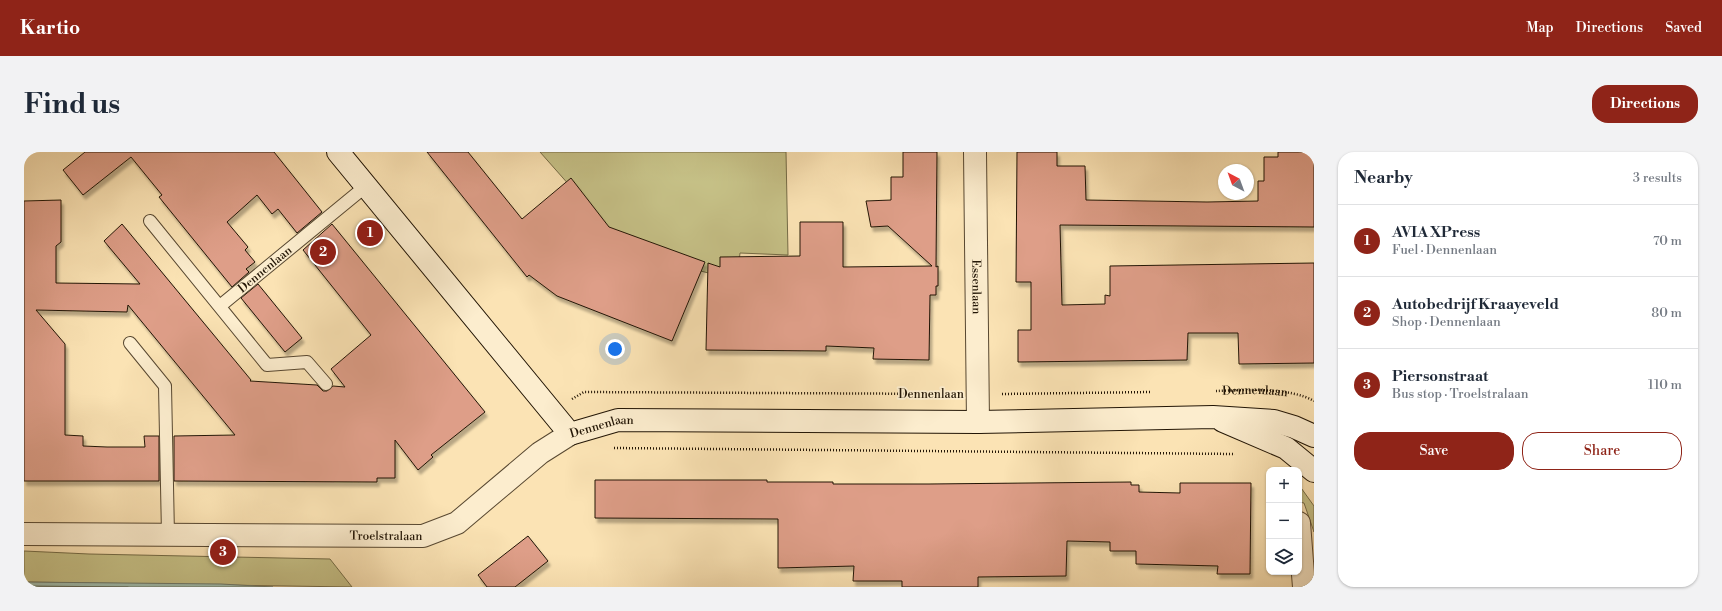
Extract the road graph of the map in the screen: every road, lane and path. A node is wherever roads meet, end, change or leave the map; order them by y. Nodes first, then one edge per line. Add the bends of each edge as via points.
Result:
1 (338, 152) edge
2 (975, 152) edge
3 (366, 186) junction
4 (150, 221) dead end
5 (220, 306) junction
6 (130, 342) dead end
7 (326, 384) dead end
8 (1158, 391) dead end
9 (1213, 391) dead end
10 (978, 394) junction
11 (1314, 401) edge
12 (553, 414) junction
13 (1213, 417) junction
14 (978, 422) junction
15 (570, 434) junction
16 (1314, 436) edge
17 (606, 448) dead end
18 (1239, 454) dead end
19 (1312, 464) edge
20 (24, 534) edge
21 (168, 535) junction
22 (1300, 539) edge
23 (1304, 587) edge

1 - 3 main road, Dennenlaan
2 - 10 main road, Essenlaan
3 - 5 lane, Dennenlaan
3 - 12 main road, Dennenlaan
4 - 5 lane
5 - 7 lane via 267,365 307,362
6 - 21 lane via 164,386
8 - 10 path, Dennenlaan
9 - 11 path, Dennenlaan via 1260,390 1306,396
10 - 12 path, Dennenlaan via 584,392
10 - 14 main road, Essenlaan
12 - 15 main road, Dennenlaan
13 - 14 main road, Dennenlaan
13 - 16 main road, Dennenlaan via 1274,421
13 - 19 main road, Dennenlaan via 1286,448
14 - 15 main road, Dennenlaan via 618,420
15 - 21 main road, Troelstralaan via 540,453 457,523 423,536
17 - 18 path, Dennenlaan
20 - 21 main road, Troelstralaan
22 - 23 main road

